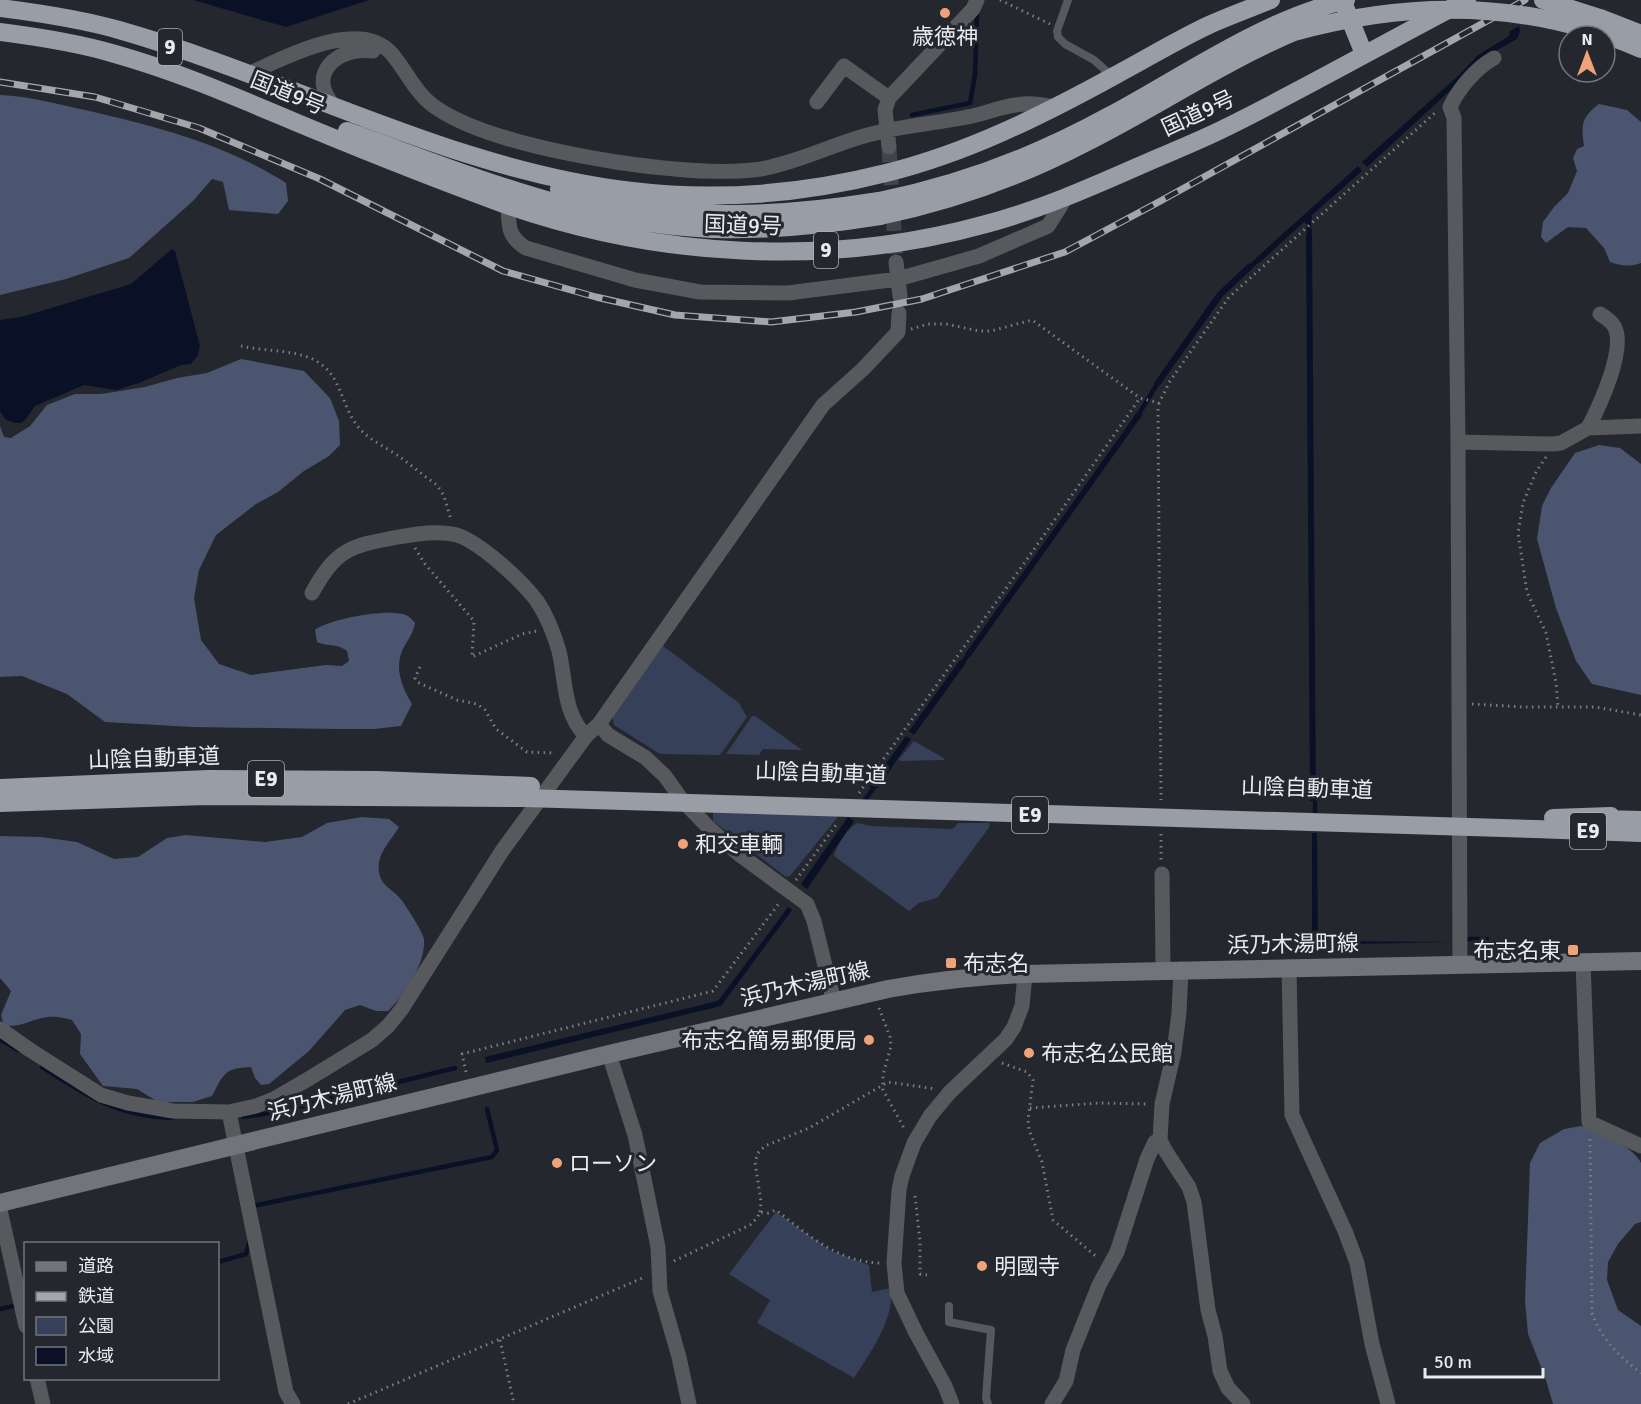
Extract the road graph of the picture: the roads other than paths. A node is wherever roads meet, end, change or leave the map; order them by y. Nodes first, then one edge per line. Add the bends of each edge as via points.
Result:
1 (977, 0) edge
2 (1068, 0) edge
3 (1271, 0) edge
4 (1344, 0) edge
5 (1467, 0) edge
6 (1543, 0) edge
7 (1441, 7) edge
8 (0, 8) edge
9 (0, 32) edge
10 (1641, 34) edge
11 (1641, 49) edge
12 (1364, 54) junction
13 (1494, 58) dead end
14 (398, 62) junction
15 (163, 69) junction
16 (248, 74) junction
17 (1113, 77) junction
18 (889, 98) junction
19 (817, 102) dead end
20 (335, 107) junction
21 (1056, 107) junction
22 (887, 131) junction
23 (889, 147) tunnel mouth
24 (1065, 199) junction
25 (508, 205) junction
26 (880, 208) junction
27 (896, 262) tunnel mouth
28 (898, 279) junction
29 (900, 296) dead end
30 (899, 313) dead end
31 (1600, 314) dead end
32 (1641, 426) edge
33 (1587, 428) junction
34 (1458, 442) junction
35 (312, 593) dead end
36 (599, 724) junction
37 (586, 736) junction
38 (0, 788) edge
39 (528, 792) junction
40 (0, 803) edge
41 (1641, 815) edge
42 (1541, 822) junction
43 (1638, 830) edge
44 (1162, 873) road end
45 (1641, 961) edge
46 (1583, 962) junction
47 (1460, 965) junction
48 (1289, 967) junction
49 (1172, 970) junction
50 (1025, 974) junction
51 (834, 1002) junction
52 (0, 1029) edge
53 (609, 1054) junction
54 (229, 1112) junction
55 (1160, 1140) junction
56 (236, 1145) junction
57 (1641, 1146) edge
58 (0, 1203) edge
59 (0, 1210) edge
60 (949, 1306) dead end
61 (24, 1318) edge
62 (37, 1380) edge
63 (42, 1404) edge
64 (293, 1404) edge
65 (689, 1404) edge
66 (952, 1404) edge
67 (988, 1404) edge
68 (1052, 1404) edge
69 (1243, 1404) edge
70 (1388, 1404) edge

1 - 18 street via 973,9
2 - 17 lane via 1058,28 1060,41 1094,60
3 - 17 highway, 国道9号 / 9 via 1208,26
4 - 12 highway
4 - 26 highway, bridge via 1261,32 1040,151
5 - 7 highway, 国道9号 / 9
6 - 10 highway
7 - 12 highway, 国道9号 / 9
8 - 16 highway, 国道9号 / 9 via 60,16 119,30
9 - 15 highway, 国道9号 / 9 via 111,52
11 - 26 highway, bridge via 1570,21 1499,4 1433,1 1367,8 1268,44 1120,125 1025,171 921,207
12 - 24 highway, 国道9号 / 9 via 1224,129
13 - 34 street via 1456,94 1450,107 1454,118
14 - 16 street via 374,42 344,40 310,46
14 - 20 street via 362,50 335,59 322,84
14 - 22 street via 421,95 458,120 553,149 616,162 707,171 759,169
15 - 25 highway, 国道9号 / 9
15 - 26 highway via 250,95 543,199 628,219 701,228 794,228
16 - 20 highway, 国道9号 / 9
17 - 21 highway, 国道9号 / 9
18 - 19 street via 844,66
18 - 22 street via 885,110
20 - 21 highway, 国道9号 / 9 via 478,156 583,183 681,195 782,192 885,173 978,143
20 - 26 highway via 490,168 589,198 631,206 691,214 754,215
21 - 22 street via 1015,105
22 - 23 street
24 - 25 highway, 国道9号 / 9 via 985,225 918,239 811,251 682,247 598,231
24 - 28 street via 1048,226 979,256
25 - 28 street via 509,230 515,241 526,248 635,280 699,292 788,293
27 - 28 street
28 - 29 street
30 - 36 street via 898,332 823,405
31 - 33 street via 1613,324 1617,349
32 - 33 street
33 - 34 street via 1553,444
34 - 47 street
35 - 37 street via 322,575 348,549 410,535 441,533 472,542 536,601 559,651 572,718
36 - 37 street
36 - 51 street via 608,735 646,758 665,776 710,830 807,904
37 - 54 street via 496,860 388,1026 372,1040 274,1099
38 - 39 highway, 山陰自動車道 / E9 via 208,779 377,780
39 - 40 highway, 山陰自動車道 / E9
39 - 42 highway, 山陰自動車道 / E9 via 735,795
41 - 42 highway
42 - 43 highway, 山陰自動車道 / E9
44 - 49 street
45 - 46 main road, 浜乃木湯町線
46 - 47 main road, 浜乃木湯町線
46 - 57 street via 1589,1122
47 - 48 main road, 浜乃木湯町線
48 - 49 main road, 浜乃木湯町線
48 - 70 street via 1292,1115 1357,1263
49 - 50 main road, 浜乃木湯町線
49 - 55 street via 1179,1013 1162,1104
50 - 51 main road, 浜乃木湯町線 via 929,981
50 - 66 street via 1018,1018 1006,1039 930,1116 900,1183 894,1263 897,1293
51 - 53 main road, 浜乃木湯町線
52 - 54 street via 101,1095 172,1111
53 - 56 main road, 浜乃木湯町線
53 - 65 street via 635,1135 658,1247 660,1291
54 - 56 street
55 - 68 street via 1147,1159 1117,1252 1073,1350 1066,1381
55 - 69 street via 1194,1202 1220,1371 1228,1388
56 - 58 main road, 浜乃木湯町線
56 - 64 street via 286,1392
59 - 61 street
60 - 67 lane via 949,1322 991,1330
62 - 63 street

